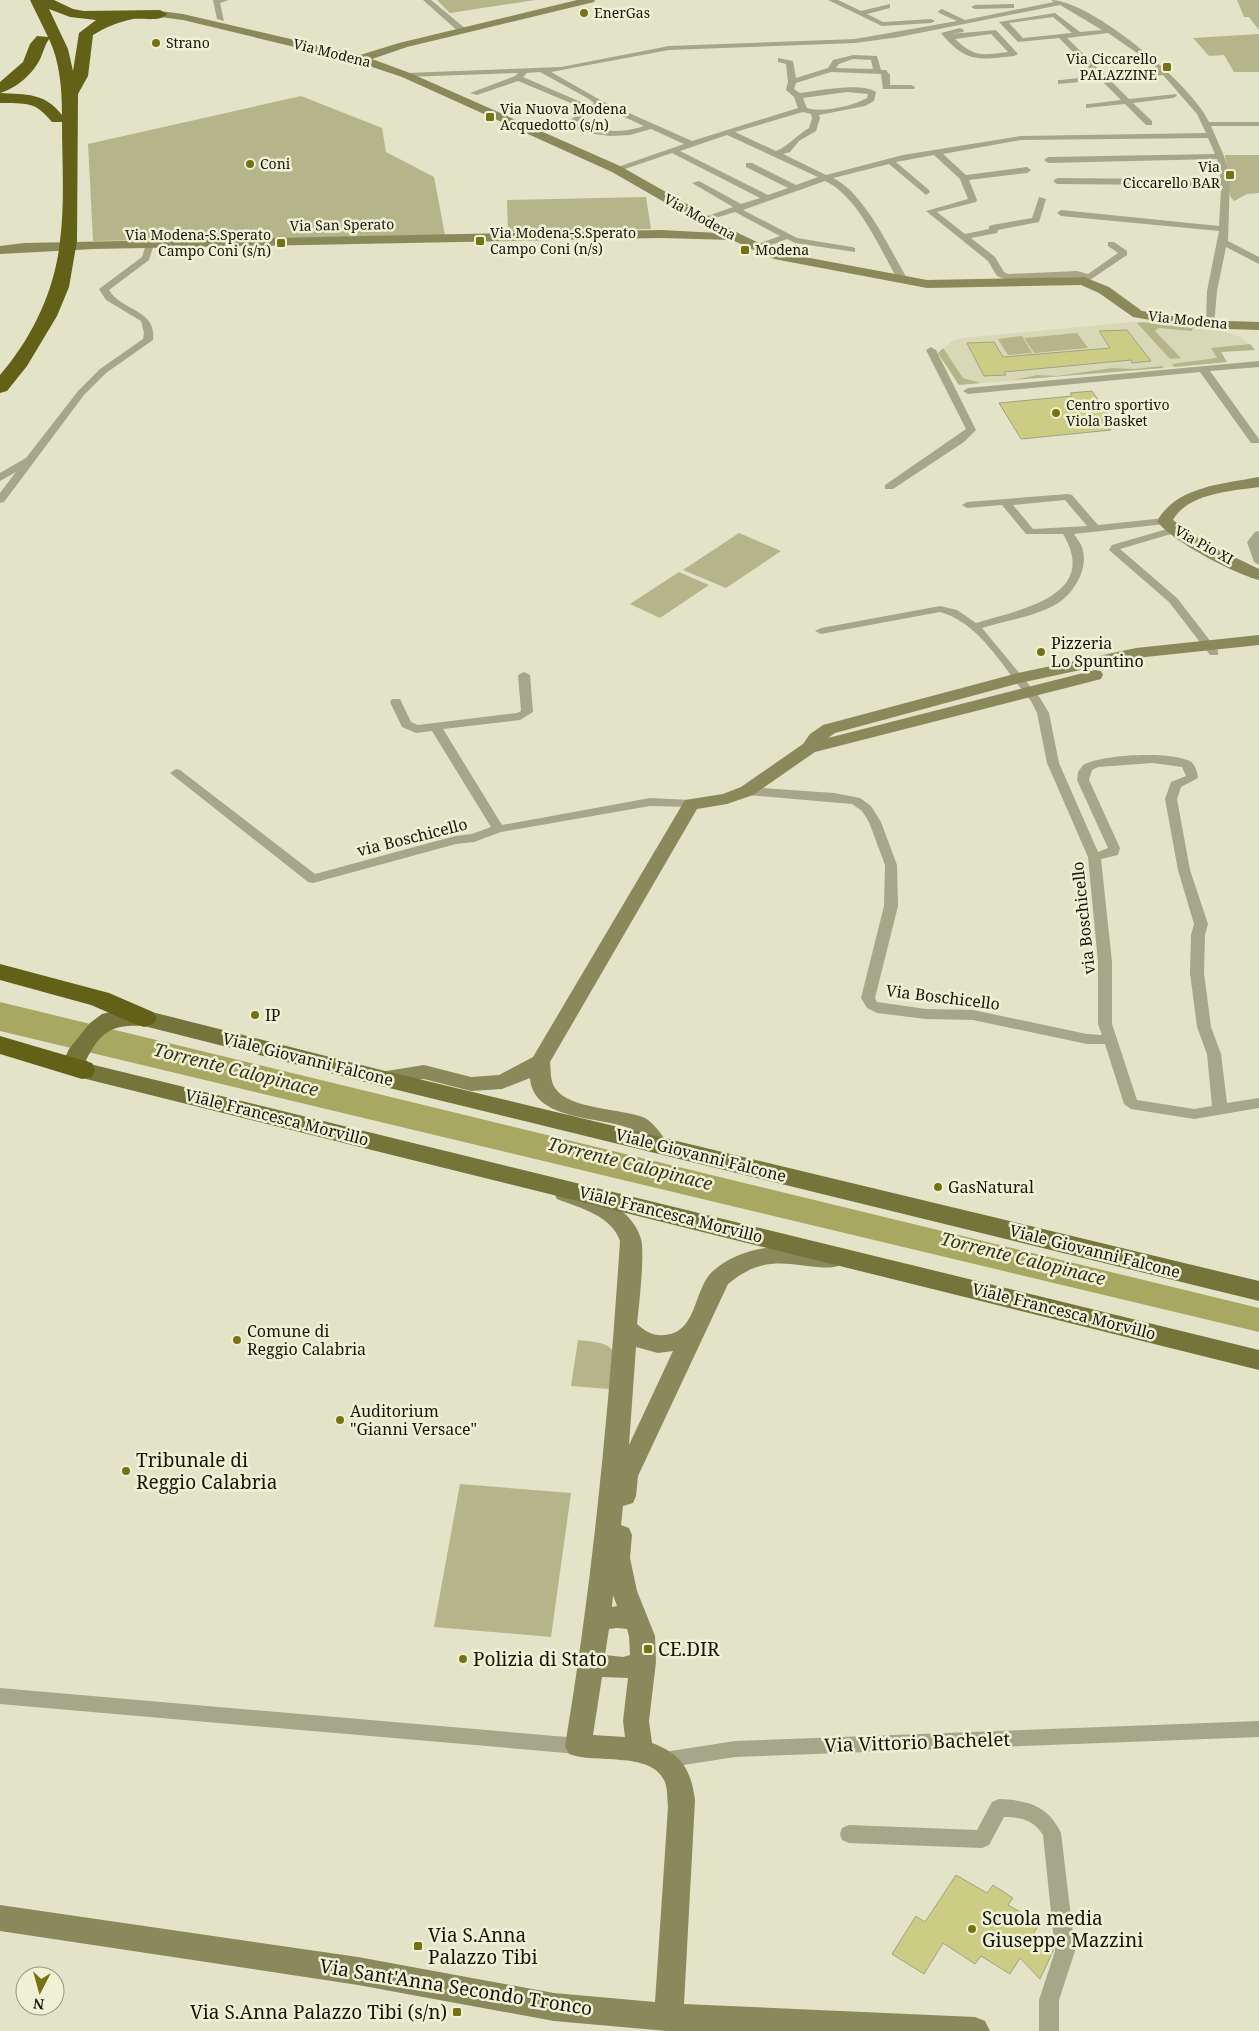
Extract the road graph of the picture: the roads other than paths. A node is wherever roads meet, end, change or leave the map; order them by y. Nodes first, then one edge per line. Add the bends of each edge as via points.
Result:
1 (23, 0) edge
2 (37, 0) edge
3 (44, 0) edge
4 (225, 0) edge
5 (426, 0) edge
6 (587, 0) edge
7 (832, 0) edge
8 (1024, 0) edge
9 (1058, 2) edge
10 (887, 6) dead end
11 (1012, 6) junction
12 (975, 8) dead end
13 (942, 11) dead end
14 (1021, 11) junction
15 (861, 13) junction
16 (138, 14) junction
17 (160, 14) joint
18 (221, 19) dead end
19 (960, 20) junction
20 (1003, 22) junction
21 (463, 31) junction
22 (1110, 31) junction
23 (1079, 35) junction
24 (949, 37) junction
25 (1062, 37) junction
26 (42, 39) junction
27 (361, 59) junction
28 (781, 60) dead end
29 (525, 70) junction
30 (542, 70) junction
31 (831, 70) junction
32 (877, 72) junction
33 (1165, 72) junction
34 (818, 73) junction
35 (406, 75) junction
36 (518, 78) junction
37 (1105, 78) junction
38 (792, 82) junction
39 (1062, 82) dead end
40 (912, 87) dead end
41 (0, 88) edge
42 (835, 92) junction
43 (474, 93) dead end
44 (70, 94) junction
45 (798, 96) junction
46 (1173, 96) dead end
47 (0, 98) edge
48 (1128, 101) junction
49 (599, 103) junction
50 (1089, 106) dead end
51 (839, 108) junction
52 (591, 109) junction
53 (803, 109) junction
54 (814, 113) junction
55 (57, 120) junction
56 (1149, 123) dead end
57 (1206, 124) junction
58 (1259, 124) edge
59 (651, 126) junction
60 (728, 132) junction
61 (1210, 135) junction
62 (692, 144) junction
63 (672, 150) junction
64 (937, 153) junction
65 (776, 154) junction
66 (1220, 156) junction
67 (1048, 160) dead end
68 (890, 161) junction
69 (748, 165) dead end
70 (616, 169) junction
71 (1027, 170) dead end
72 (826, 177) junction
73 (964, 178) junction
74 (1057, 181) dead end
75 (696, 183) dead end
76 (1225, 187) junction
77 (795, 188) junction
78 (926, 192) dead end
79 (767, 198) junction
80 (1042, 200) dead end
81 (738, 208) junction
82 (1061, 213) dead end
83 (704, 219) junction
84 (686, 228) junction
85 (1223, 229) junction
86 (661, 234) junction
87 (698, 235) junction
88 (787, 236) junction
89 (735, 237) junction
90 (963, 237) junction
91 (1223, 242) junction
92 (0, 243) edge
93 (150, 244) junction
94 (1111, 244) dead end
95 (24, 247) junction
96 (758, 247) junction
97 (852, 250) dead end
98 (0, 253) edge
99 (1259, 261) edge
100 (1086, 279) junction
101 (903, 280) junction
102 (1196, 324) junction
103 (1211, 324) junction
104 (1259, 326) edge
105 (1259, 340) edge
106 (931, 350) dead end
107 (1259, 364) edge
108 (0, 368) edge
109 (1204, 369) junction
110 (0, 386) edge
111 (968, 391) dead end
112 (1255, 441) dead end
113 (35, 455) junction
114 (0, 478) edge
115 (1259, 482) edge
116 (889, 487) dead end
117 (0, 500) edge
118 (1006, 503) junction
119 (967, 505) dead end
120 (1169, 525) junction
121 (1094, 527) junction
122 (1067, 531) junction
123 (1259, 534) edge
124 (1256, 548) edge
125 (1259, 562) edge
126 (1259, 575) edge
127 (974, 627) junction
128 (822, 631) dead end
129 (1259, 640) edge
130 (1211, 649) junction
131 (1259, 649) edge
132 (524, 675) dead end
133 (1018, 678) junction
134 (1028, 692) junction
135 (396, 702) dead end
136 (436, 727) junction
137 (808, 748) junction
138 (176, 773) dead end
139 (747, 791) junction
140 (691, 804) junction
141 (498, 830) junction
142 (1094, 857) junction
143 (0, 972) edge
144 (0, 986) edge
145 (144, 1018) junction
146 (1110, 1040) junction
147 (0, 1045) edge
148 (0, 1054) edge
149 (79, 1062) junction
150 (540, 1062) junction
151 (382, 1078) junction
152 (1259, 1103) edge
153 (1220, 1109) junction
154 (657, 1144) junction
155 (537, 1180) junction
156 (884, 1267) junction
157 (1259, 1291) edge
158 (626, 1328) junction
159 (691, 1334) junction
160 (1259, 1360) edge
161 (598, 1620) junction
162 (636, 1620) junction
163 (643, 1662) junction
164 (592, 1665) junction
165 (0, 1696) edge
166 (1259, 1729) edge
167 (578, 1746) junction
168 (652, 1755) junction
169 (849, 1834) dead end
170 (0, 1918) edge
171 (669, 2017) junction
172 (975, 2031) edge
173 (1049, 2031) edge

1 - 26 highway
2 - 44 highway via 61,49
3 - 16 highway via 57,9 78,14
4 - 18 street via 216,1
5 - 21 street
6 - 21 street
7 - 15 street
8 - 11 street via 1022,4
9 - 14 street
9 - 22 street via 1085,14
10 - 15 street
11 - 12 street
11 - 14 street
13 - 19 street
14 - 19 street
15 - 19 street via 882,24
16 - 17 highway
16 - 44 highway via 104,22 86,33 80,76
17 - 27 street, Via Modena
19 - 30 street via 855,42 669,48
20 - 23 street via 1055,15
20 - 24 street via 945,33
20 - 25 street via 1021,40
21 - 27 street
22 - 23 street
22 - 33 street
23 - 25 street
24 - 24 street via 965,53 982,57 1014,54 993,32
25 - 37 street
26 - 41 highway via 36,44 36,52 29,65
26 - 55 highway via 52,72
27 - 35 street, Via Modena
28 - 38 street via 790,63
29 - 30 street
29 - 35 street
29 - 36 street
30 - 49 street
31 - 32 street
31 - 32 street via 836,62 865,57 874,58 878,64
31 - 34 street
32 - 40 street via 886,75 886,87
33 - 37 street
33 - 57 street via 1201,113
34 - 38 street
34 - 42 street via 827,78 828,88
35 - 70 street, Via Modena
36 - 43 street
36 - 52 street
37 - 39 street
37 - 48 street
38 - 45 street via 790,90
42 - 45 street
42 - 51 street
42 - 51 street via 869,91 873,95 862,104
44 - 110 highway via 69,241 60,287 48,316 18,366
45 - 53 street
46 - 48 street
47 - 55 highway via 35,100 47,106
48 - 50 street
48 - 56 street
49 - 52 street
49 - 59 street
51 - 54 street
52 - 59 street via 569,124 587,132 631,134
53 - 54 street
53 - 60 street
54 - 65 street via 813,129 796,139 787,150
55 - 108 highway via 54,239 45,285 32,317
57 - 58 street
57 - 61 street
59 - 62 street
60 - 62 street
60 - 65 street
61 - 64 street via 1021,138
61 - 66 street
62 - 63 street
63 - 70 street
63 - 79 street
64 - 68 street
64 - 73 street
65 - 72 street
66 - 67 street
66 - 76 street
68 - 72 street
68 - 78 street
69 - 77 street
70 - 83 street, Via Modena
71 - 73 street
72 - 77 street
72 - 101 street via 839,184 858,204
73 - 90 street via 973,200 930,211
74 - 76 street via 1165,182
75 - 81 street
76 - 85 street
77 - 79 street
79 - 81 street
80 - 90 street via 1036,220
81 - 83 street
81 - 88 street
82 - 85 street
83 - 84 street
83 - 84 street
83 - 87 street
83 - 89 street, Via Modena
84 - 86 street
85 - 91 street
86 - 87 street
86 - 93 street, Via San Sperato
87 - 89 street
88 - 96 street
88 - 97 street
89 - 96 street, Via Modena
90 - 100 street via 992,259 1003,276 1077,274
91 - 99 street
91 - 103 street via 1212,291
92 - 95 street
93 - 95 street, Via San Sperato
93 - 113 street via 146,258 104,289 109,298 145,320 148,340 103,371 81,393
94 - 100 street via 1124,252
95 - 98 street
96 - 101 street, Via Modena via 774,255
100 - 101 street, Via Modena via 927,284
100 - 102 street, Via Modena via 1138,314
102 - 103 street, Via Modena
102 - 105 street via 1232,329
103 - 104 street, Via Modena
106 - 116 street via 971,430
107 - 109 street
109 - 111 street
109 - 112 street
113 - 114 street
113 - 117 street
115 - 120 street, Via Pio XI via 1196,496 1166,514
118 - 119 street
118 - 121 street via 1068,497
118 - 122 street via 1030,532
120 - 121 street
120 - 126 street, Via Pio XI
120 - 130 street via 1114,550 1173,600
121 - 122 street
122 - 127 street via 1078,550 1078,559 1071,586 1058,600
123 - 124 street via 1252,542
124 - 125 street
127 - 128 street, via Boschicello via 960,614 940,609
127 - 133 street, via Boschicello
129 - 130 street
130 - 131 street
130 - 133 street via 1136,653
130 - 134 street via 1144,662
132 - 136 street via 527,712 520,716
133 - 134 street, via Boschicello
133 - 137 street via 830,729
134 - 137 street
134 - 142 street, via Boschicello via 1044,713 1053,763
135 - 136 street via 406,724 416,729
136 - 141 street
137 - 139 street
138 - 141 street, via Boschicello via 313,880
139 - 140 street via 727,799
139 - 146 street, Via Boschicello via 856,801 867,809 875,822 891,864 891,906 868,998 872,1005 926,1014 973,1015
140 - 141 street, via Boschicello via 650,802
140 - 150 street
142 - 146 street, via Boschicello via 1106,962 1105,1024
142 - 153 street via 1114,852 1114,848 1082,780 1089,766 1104,762 1175,760 1187,764 1192,778 1176,785 1171,799 1184,870 1201,924 1197,972 1204,1027 1214,1054
143 - 145 highway via 100,999
144 - 145 highway
145 - 149 main road, Viale Giovanni Falcone via 116,1016 103,1023
145 - 151 main road, Viale Giovanni Falcone
146 - 153 street via 1131,1104 1194,1114
147 - 149 highway
148 - 149 highway
149 - 155 main road, Viale Francesca Morvillo
150 - 151 street via 502,1082 471,1084 424,1072
150 - 154 street via 541,1082 548,1095 565,1106 639,1124
151 - 154 main road, Viale Giovanni Falcone
152 - 153 street
154 - 157 main road, Viale Giovanni Falcone
155 - 156 main road, Viale Francesca Morvillo
155 - 158 street via 612,1214 629,1231
156 - 159 street via 778,1254 746,1260 731,1267 719,1280
156 - 160 main road, Viale Francesca Morvillo
158 - 159 street via 634,1336 654,1344 680,1341
158 - 161 street via 613,1490
159 - 162 street via 626,1476 618,1558 624,1591
161 - 162 street via 617,1617
161 - 164 street
162 - 163 street via 642,1636
163 - 164 street via 623,1668
163 - 168 street via 636,1722
164 - 167 street
165 - 167 street
166 - 168 street, Via Vittorio Bachelet
167 - 168 street, Via Vittorio Bachelet
168 - 171 street via 677,1779 682,1807
169 - 173 street via 982,1839 999,1808 1029,1811 1045,1821 1052,1834 1065,1951 1049,2000
170 - 171 street, Via Sant'Anna Secondo Tronco via 358,1971 554,2007
171 - 172 street, Via Sant'Anna Secondo Tronco

